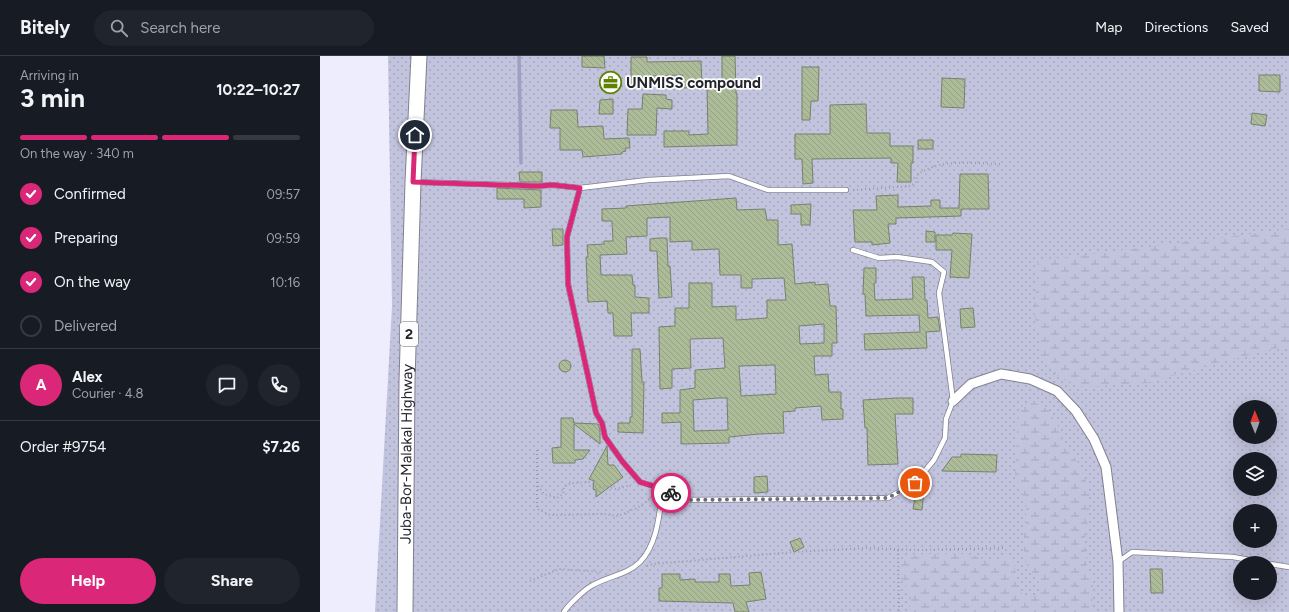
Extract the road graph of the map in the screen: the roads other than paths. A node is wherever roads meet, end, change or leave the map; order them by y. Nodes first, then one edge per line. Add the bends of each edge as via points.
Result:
1 (419, 56) edge
2 (413, 182) junction
3 (580, 188) junction
4 (846, 190) road end
5 (852, 250) dead end
6 (952, 401) junction
7 (663, 489) junction
8 (1233, 558) edge
9 (1118, 562) junction
10 (1277, 565) edge
11 (1289, 567) edge
12 (405, 612) edge
13 (564, 612) edge
14 (1119, 612) edge

1 - 2 main road, Juba-Bor-Malakal Highway / 2
2 - 3 lane via 553,185
2 - 12 main road, Juba-Bor-Malakal Highway / 2 via 407,381
3 - 4 lane via 648,180 729,176 768,190
3 - 7 lane via 567,237 568,284 596,413 602,423 605,437 640,482
5 - 6 lane via 879,258 897,257 932,262 944,272 939,293
6 - 7 lane via 946,419 944,438 934,460 915,483 888,498 685,500
6 - 9 street via 971,384 1001,374 1030,379 1057,391 1076,411 1094,438 1106,467
7 - 13 lane via 658,523 646,554 624,573 592,585
8 - 9 lane via 1132,552
9 - 14 street
10 - 11 lane

